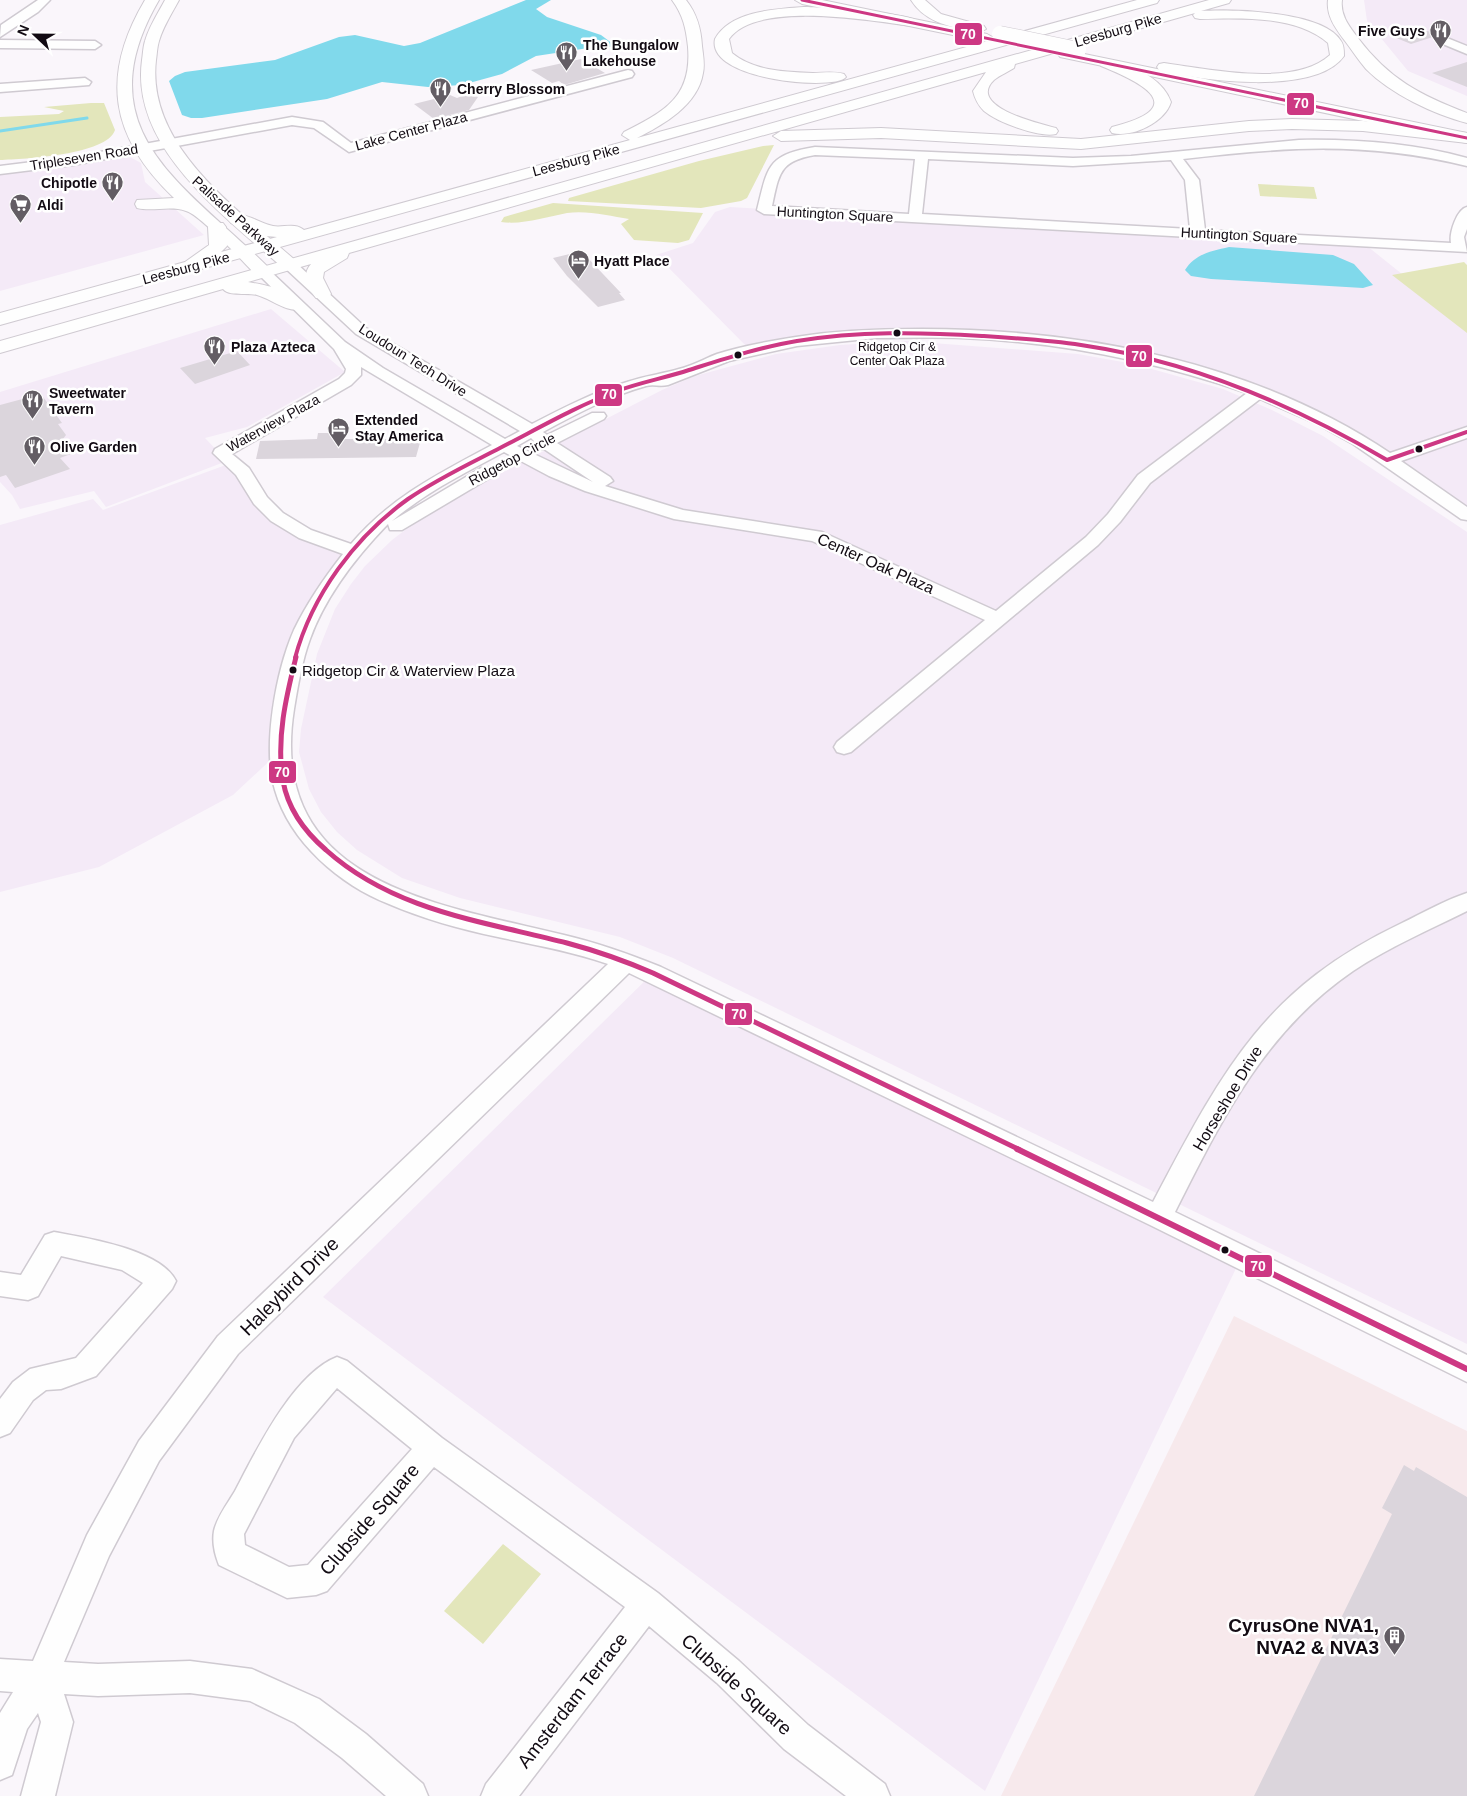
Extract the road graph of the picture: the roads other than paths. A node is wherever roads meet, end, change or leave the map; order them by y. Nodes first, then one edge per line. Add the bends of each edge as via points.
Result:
1 (44, 0) edge
2 (152, 0) edge
3 (172, 0) edge
4 (679, 0) edge
5 (802, 0) edge
6 (840, 0) edge
7 (918, 0) edge
8 (1101, 0) edge
9 (1152, 0) edge
10 (1224, 0) edge
11 (1335, 0) edge
12 (912, 22) junction
13 (1132, 26) junction
14 (1046, 29) junction
15 (0, 33) edge
16 (989, 34) junction
17 (1458, 35) dead end
18 (0, 44) edge
19 (95, 45) dead end
20 (1467, 50) edge
21 (1072, 52) junction
22 (1036, 53) junction
23 (931, 61) junction
24 (1106, 63) junction
25 (1164, 67) junction
26 (628, 74) dead end
27 (85, 82) dead end
28 (0, 88) edge
29 (1467, 118) edge
30 (1467, 128) edge
31 (1467, 138) edge
32 (168, 143) junction
33 (142, 148) junction
34 (677, 156) junction
35 (922, 156) junction
36 (1174, 157) junction
37 (1467, 162) edge
38 (0, 170) edge
39 (165, 179) junction
40 (502, 180) junction
41 (194, 207) junction
42 (396, 209) junction
43 (1467, 211) edge
44 (237, 218) junction
45 (915, 218) junction
46 (217, 227) junction
47 (1198, 233) junction
48 (270, 246) junction
49 (358, 246) junction
50 (1463, 247) edge
51 (244, 252) junction
52 (290, 265) junction
53 (262, 272) junction
54 (166, 274) junction
55 (190, 293) junction
56 (322, 294) junction
57 (295, 305) junction
58 (0, 319) edge
59 (339, 345) junction
60 (0, 347) edge
61 (345, 382) junction
62 (398, 382) junction
63 (1259, 392) junction
64 (1467, 432) edge
65 (539, 436) junction
66 (512, 450) junction
67 (1387, 460) junction
68 (634, 501) junction
69 (1467, 515) edge
70 (355, 552) junction
71 (996, 618) junction
72 (844, 747) dead end
73 (1467, 901) edge
74 (625, 962) junction
75 (1159, 1217) junction
76 (0, 1284) edge
77 (1467, 1369) edge
78 (0, 1423) edge
79 (432, 1448) junction
80 (647, 1604) junction
81 (0, 1676) edge
82 (42, 1677) junction
83 (0, 1763) edge
84 (38, 1796) edge
85 (411, 1796) edge
86 (498, 1796) edge
87 (873, 1796) edge

1 - 15 street
2 - 33 main road, Palisade Parkway via 130,40 123,74 128,113 134,135
3 - 32 main road, Palisade Parkway via 150,42 147,71 152,106
4 - 40 main road via 692,20 696,67 691,87 675,106 652,123 622,138
5 - 12 main road
6 - 16 main road
7 - 16 main road via 924,10 932,14
8 - 14 main road via 1090,12
9 - 14 main road, Leesburg Pike
10 - 13 main road, Leesburg Pike
11 - 29 main road via 1334,8 1344,29 1374,67 1413,94
12 - 16 main road
12 - 23 main road via 838,14 786,13 756,18 732,28 724,35 721,46 727,56 739,64 792,77 856,75
13 - 22 main road, Leesburg Pike
13 - 25 main road via 1201,15 1260,15 1312,28 1330,38 1337,49 1335,60 1327,66 1290,76 1226,75
14 - 23 main road, Leesburg Pike
16 - 21 main road
17 - 20 street via 1442,40
18 - 19 street
21 - 24 main road
21 - 25 main road
22 - 24 main road via 991,76 985,81 981,95 989,107 1007,119 1053,131 1086,133 1126,129 1148,121 1160,110 1162,98 1153,85
22 - 34 main road, Leesburg Pike
23 - 40 main road, Leesburg Pike
24 - 31 main road
25 - 30 main road
26 - 32 street, Lake Center Plaza via 349,148 318,125 302,122 272,124
27 - 28 street
31 - 34 main road via 1385,128 1311,124 1249,126 1076,144 844,133 769,138
32 - 33 street, Tripleseven Road
32 - 44 main road, Palisade Parkway via 192,176
33 - 38 street, Tripleseven Road
33 - 39 main road, Palisade Parkway
34 - 49 main road, Leesburg Pike
35 - 36 street, Huntington Square via 1074,162
35 - 45 street
35 - 45 street, Huntington Square via 828,151 794,154 776,165 764,210
36 - 37 street, Huntington Square via 1321,143 1400,149
36 - 47 street via 1192,180
39 - 41 main road, Palisade Parkway
39 - 41 main road via 162,193 143,204 170,202
40 - 42 main road, Leesburg Pike
41 - 46 main road, Palisade Parkway
42 - 44 main road via 289,232 260,229
42 - 48 main road, Leesburg Pike
43 - 50 street, Huntington Square via 1457,237
44 - 48 main road, Palisade Parkway
45 - 47 street, Huntington Square
46 - 51 main road, Palisade Parkway
46 - 54 main road via 218,246 210,254
47 - 50 street, Huntington Square
48 - 51 main road, Leesburg Pike
48 - 52 main road, Palisade Parkway
49 - 52 main road, Leesburg Pike
49 - 56 main road via 316,270 314,278
51 - 53 main road, Palisade Parkway
51 - 54 main road, Leesburg Pike
52 - 53 main road, Leesburg Pike
52 - 56 street, Loudoun Tech Drive
53 - 55 main road, Leesburg Pike
53 - 57 street, Loudoun Tech Drive
54 - 58 main road, Leesburg Pike
55 - 57 main road via 254,287
55 - 60 main road, Leesburg Pike
56 - 65 street, Loudoun Tech Drive via 361,331
57 - 59 street, Loudoun Tech Drive
59 - 61 street via 354,369
59 - 62 street, Loudoun Tech Drive
61 - 62 street via 371,379
61 - 70 street, Waterview Plaza via 221,452 243,472 260,500 277,517 305,534
62 - 66 street, Loudoun Tech Drive
63 - 65 street, Ridgetop Circle via 1200,371 1116,351 933,333 846,335 793,342 719,360 675,375
63 - 67 street, Ridgetop Circle via 1343,431
63 - 71 street via 1144,479 1092,541
64 - 67 street
65 - 66 street, Ridgetop Circle
65 - 68 street, Center Oak Plaza
66 - 68 street, Center Oak Plaza via 591,487
66 - 70 street, Ridgetop Circle
67 - 69 street, Ridgetop Circle
68 - 71 street, Center Oak Plaza via 680,515 816,536
70 - 74 street, Ridgetop Circle via 337,574 305,629 280,726 281,780 310,837 357,877 413,905 598,952
71 - 72 street
73 - 75 street, Horseshoe Drive via 1348,963 1322,981 1283,1017 1264,1037 1235,1078
74 - 75 street, Ridgetop Circle
74 - 82 street, Haleybird Drive via 228,1345 149,1451 73,1600
75 - 77 street, Ridgetop Circle
76 - 78 street via 28,1288 54,1243 130,1261 162,1281 86,1367 61,1376 40,1378 23,1391
79 - 79 street, Clubside Square via 337,1370 284,1428 229,1532 230,1554 287,1583 316,1580
79 - 80 street, Clubside Square
80 - 86 street, Amsterdam Terrace
80 - 87 street, Clubside Square via 728,1672 796,1738
81 - 82 street
82 - 83 street, Haleybird Drive via 13,1721
82 - 84 street via 57,1722
82 - 85 street via 98,1680 190,1676 252,1685 307,1711 354,1746

